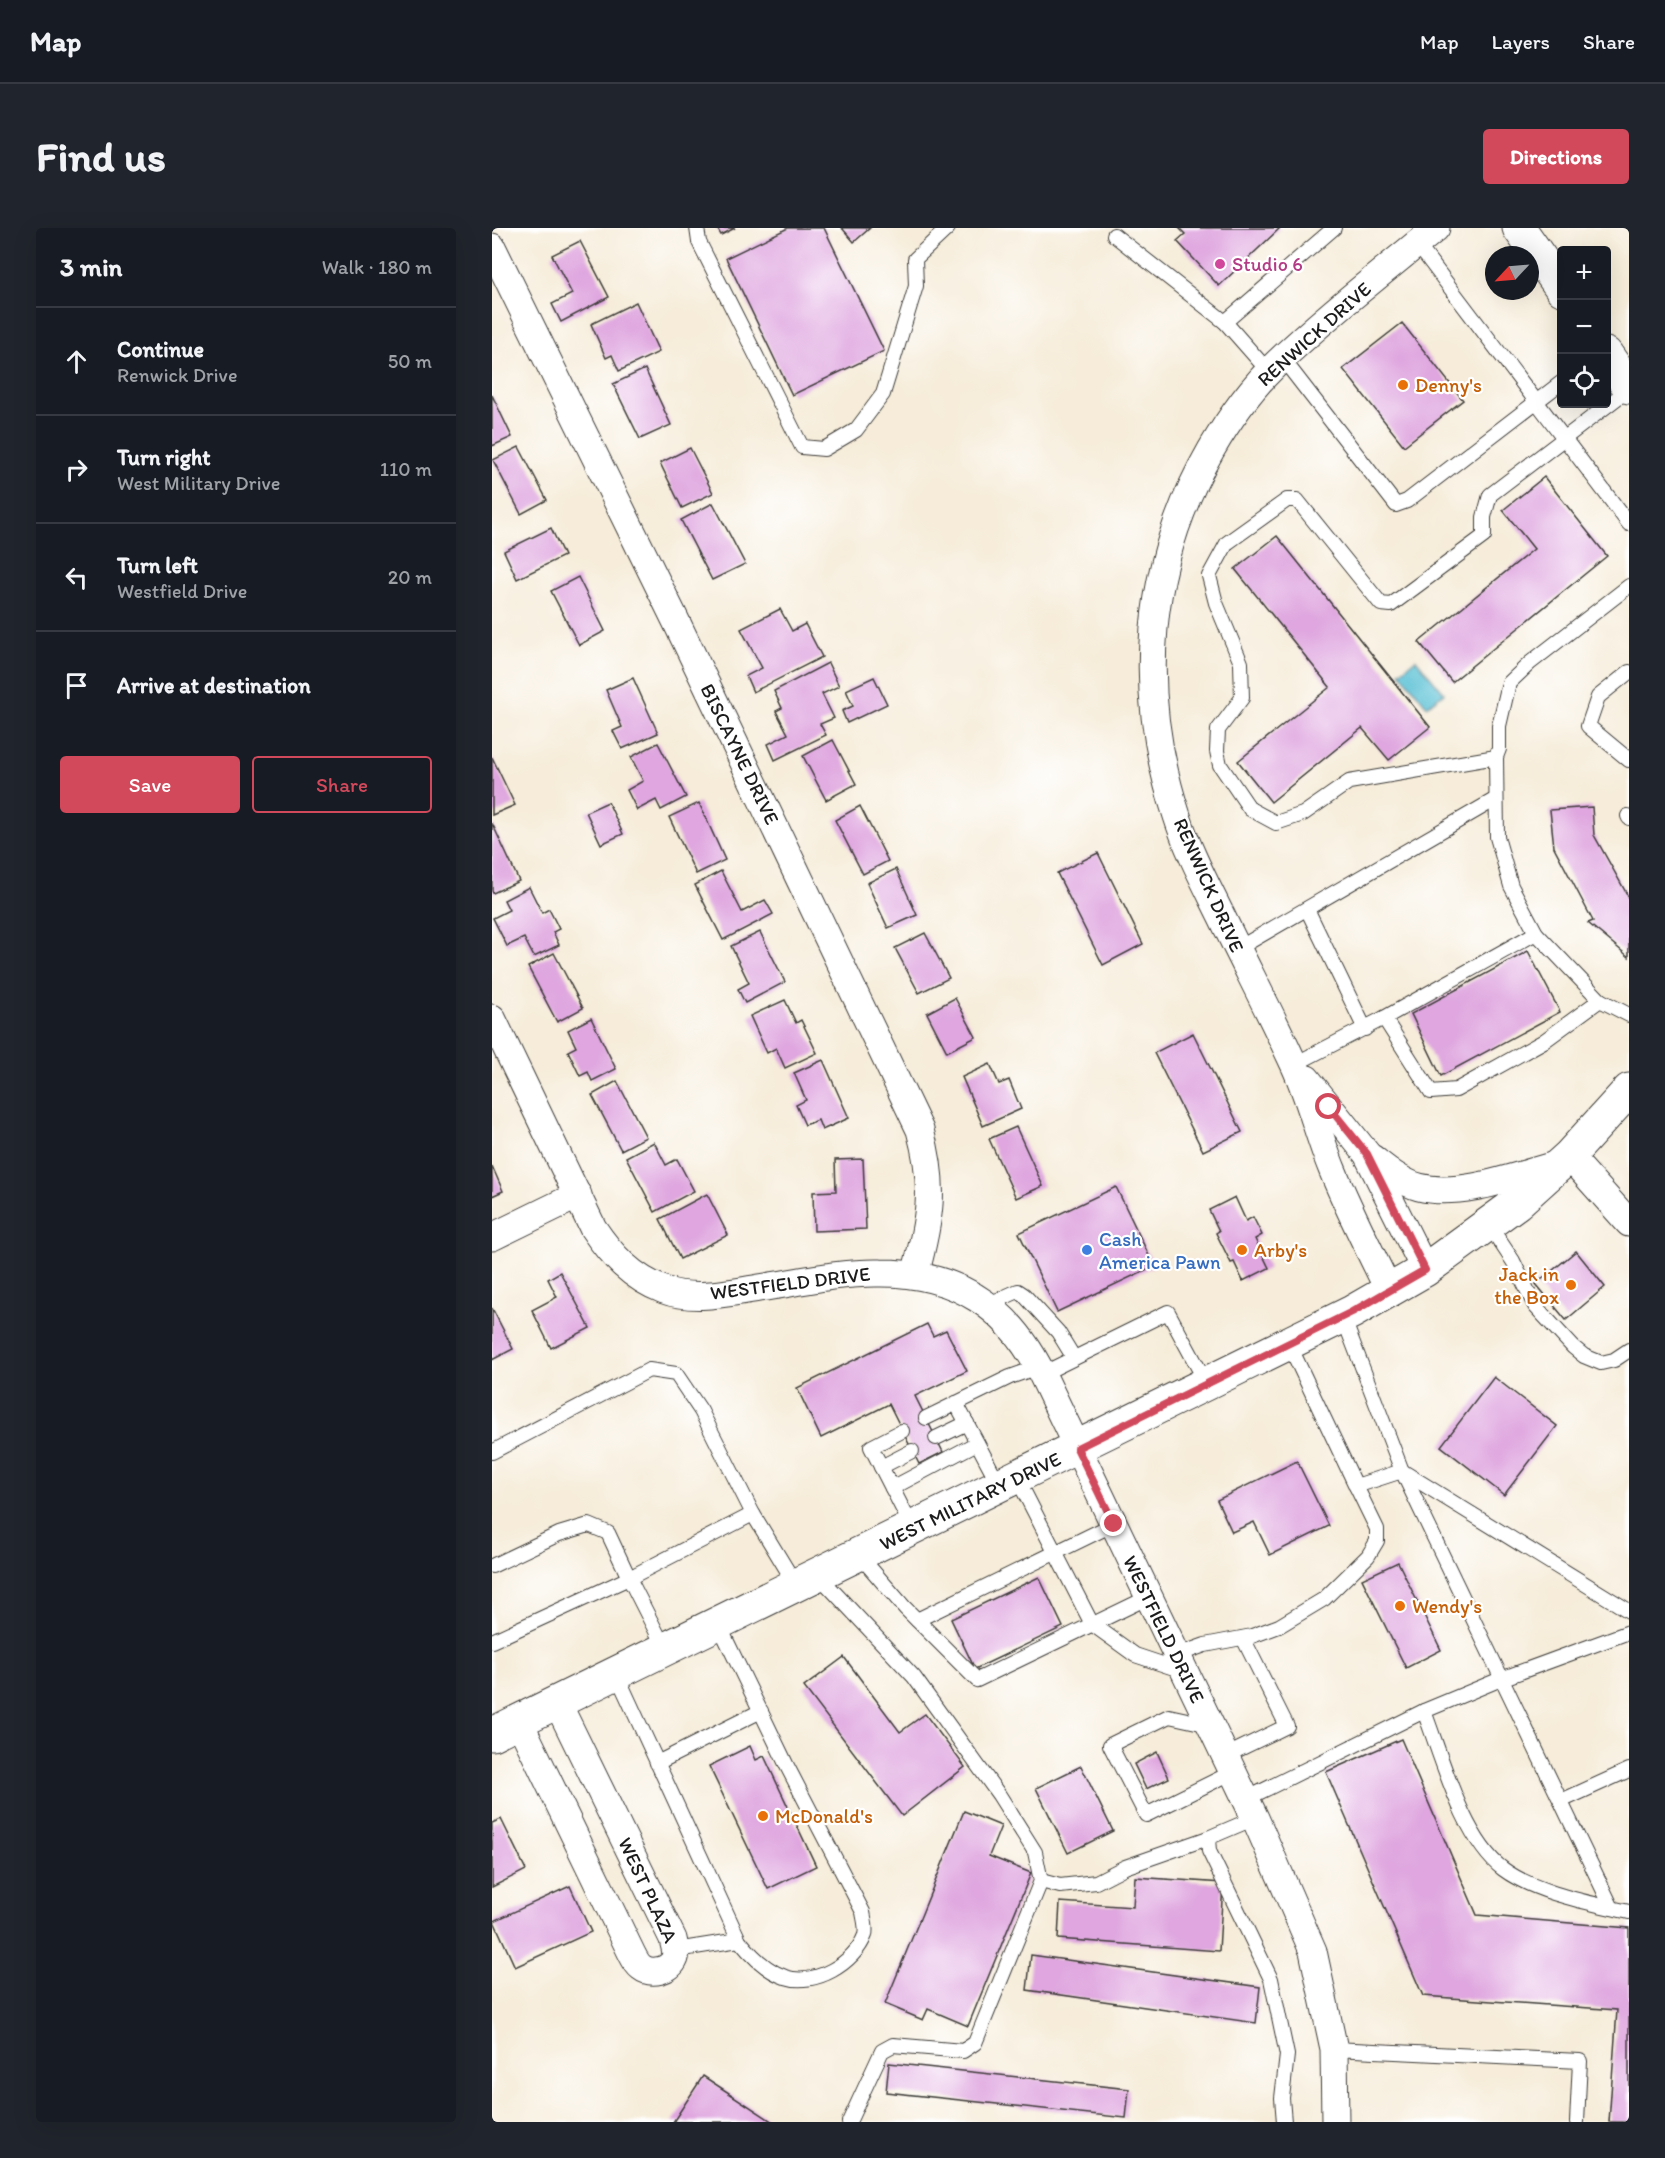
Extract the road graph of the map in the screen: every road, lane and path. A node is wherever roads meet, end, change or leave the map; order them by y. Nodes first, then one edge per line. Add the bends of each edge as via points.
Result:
1 (697, 228) edge
2 (948, 228) edge
3 (1334, 228) edge
4 (1519, 228) edge
5 (1427, 233) edge
6 (1114, 235) dead end
7 (492, 247) edge
8 (1557, 282) edge
9 (1226, 322) junction
10 (1611, 361) edge
11 (1276, 365) junction
12 (1557, 386) edge
13 (1629, 388) edge
14 (1537, 401) junction
15 (1564, 438) junction
16 (1629, 524) edge
17 (1629, 586) edge
18 (1629, 672) edge
19 (1496, 757) junction
20 (1629, 760) edge
21 (1496, 799) junction
22 (1307, 909) junction
23 (1536, 933) junction
24 (1238, 949) junction
25 (1600, 1000) junction
26 (1629, 1015) edge
27 (492, 1018) edge
28 (1384, 1018) junction
29 (1365, 1029) junction
30 (1294, 1064) junction
31 (1622, 1103) edge
32 (1367, 1154) junction
33 (1565, 1160) junction
34 (578, 1195) junction
35 (1629, 1223) edge
36 (1489, 1225) junction
37 (492, 1237) edge
38 (1425, 1270) junction
39 (915, 1275) junction
40 (1389, 1291) junction
41 (987, 1305) junction
42 (1343, 1317) junction
43 (1289, 1344) junction
44 (1629, 1350) edge
45 (1074, 1358) junction
46 (1040, 1370) junction
47 (1207, 1384) junction
48 (956, 1403) junction
49 (926, 1419) dead end
50 (967, 1423) junction
51 (902, 1431) dead end
52 (936, 1438) dead end
53 (977, 1443) junction
54 (1077, 1448) junction
55 (912, 1451) dead end
56 (492, 1452) edge
57 (881, 1467) junction
58 (1402, 1471) junction
59 (1008, 1482) junction
60 (1356, 1486) junction
61 (892, 1488) junction
62 (753, 1514) junction
63 (1114, 1524) junction
64 (912, 1529) junction
65 (1054, 1552) junction
66 (859, 1555) junction
67 (492, 1566) edge
68 (629, 1578) junction
69 (807, 1580) junction
70 (1149, 1597) junction
71 (1628, 1608) edge
72 (917, 1620) junction
73 (718, 1623) junction
74 (1092, 1624) junction
75 (1629, 1632) edge
76 (1243, 1638) junction
77 (492, 1641) edge
78 (665, 1649) junction
79 (1181, 1663) junction
80 (616, 1673) junction
81 (1501, 1679) junction
82 (557, 1702) junction
83 (761, 1711) junction
84 (1424, 1712) junction
85 (1210, 1725) junction
86 (500, 1726) edge
87 (657, 1763) junction
88 (1229, 1764) junction
89 (1629, 1770) edge
90 (1561, 1802) junction
91 (1250, 1808) junction
92 (617, 1824) junction
93 (1208, 1838) junction
94 (578, 1844) junction
95 (1041, 1881) junction
96 (1612, 1908) junction
97 (1629, 1912) edge
98 (739, 1940) junction
99 (676, 1950) junction
100 (1334, 2049) junction
101 (849, 2122) edge
102 (1284, 2122) edge
103 (1335, 2122) edge
104 (1577, 2122) edge

1 - 2 lane via 699,242 802,447 824,449 856,430 883,394 916,286 915,258
3 - 9 lane
4 - 8 main road
5 - 11 street, RENWICK DRIVE
5 - 14 lane
6 - 9 lane
7 - 39 street, BISCAYNE DRIVE via 920,1130 931,1187
9 - 11 lane
10 - 13 main road
11 - 14 lane via 1396,505 1407,501
11 - 24 street, RENWICK DRIVE via 1246,397 1221,433 1189,492 1161,574 1151,661 1155,727 1164,773 1196,864
12 - 14 lane
13 - 15 lane
14 - 15 lane
15 - 16 lane
15 - 19 lane via 1490,495 1484,536 1391,605 1381,604 1298,500 1287,500 1227,543 1209,576 1241,663 1242,698 1218,730 1217,751 1220,765 1250,809 1276,823 1303,814 1349,782
17 - 19 lane via 1509,682
18 - 20 lane via 1598,697 1588,726
19 - 21 lane
21 - 22 lane
21 - 23 lane via 1497,837 1510,886
22 - 24 lane
22 - 29 lane
23 - 25 lane
23 - 28 lane
24 - 30 street, RENWICK DRIVE
25 - 26 lane
25 - 28 lane via 1544,1041 1456,1090 1431,1092
27 - 34 street, WESTFIELD DRIVE
28 - 29 lane
29 - 30 lane
30 - 32 street, RENWICK DRIVE
30 - 40 street, RENWICK DRIVE via 1332,1169
31 - 33 main road, WEST MILITARY DRIVE
32 - 33 street, RENWICK DRIVE via 1402,1179 1446,1190 1484,1184
32 - 38 street, RENWICK DRIVE
33 - 35 street
33 - 36 main road, WEST MILITARY DRIVE
34 - 37 street
34 - 39 street, WESTFIELD DRIVE via 593,1228 620,1264 665,1290 720,1294 839,1276 881,1272
36 - 38 main road, WEST MILITARY DRIVE
36 - 44 lane via 1513,1261 1534,1306 1573,1347 1601,1363
38 - 40 main road, WEST MILITARY DRIVE
39 - 41 street, WESTFIELD DRIVE via 972,1293
40 - 42 main road, WEST MILITARY DRIVE
41 - 45 lane via 1018,1291 1058,1332
41 - 46 street, WESTFIELD DRIVE via 1021,1339
42 - 43 main road, WEST MILITARY DRIVE
42 - 58 lane
43 - 47 main road, WEST MILITARY DRIVE
43 - 60 lane
45 - 46 lane
45 - 47 lane via 1168,1312
46 - 48 lane via 1010,1377
46 - 54 street, WESTFIELD DRIVE
47 - 54 main road, WEST MILITARY DRIVE
48 - 49 lane
48 - 50 lane
50 - 52 lane
50 - 53 lane
51 - 57 lane via 871,1447
53 - 59 lane
53 - 61 lane
54 - 59 main road, WEST MILITARY DRIVE
54 - 63 street, WESTFIELD DRIVE
55 - 57 lane
56 - 62 lane via 649,1370 675,1374 701,1411
57 - 61 lane
58 - 60 lane
58 - 71 lane
58 - 81 lane
59 - 64 main road, WEST MILITARY DRIVE
59 - 65 lane
60 - 76 lane via 1377,1529 1375,1548 1311,1608 1279,1626
61 - 64 lane
62 - 68 lane
62 - 69 lane
63 - 65 lane
63 - 70 street, WESTFIELD DRIVE
64 - 66 main road, WEST MILITARY DRIVE
65 - 72 lane
65 - 74 lane
66 - 69 main road, WEST MILITARY DRIVE
66 - 72 lane
67 - 68 lane via 559,1534 589,1525 608,1533
68 - 77 lane
68 - 78 lane
69 - 73 main road, WEST MILITARY DRIVE
69 - 95 lane via 914,1677 1035,1852
70 - 74 lane
70 - 79 street, WESTFIELD DRIVE
72 - 74 lane via 977,1680
73 - 78 main road, WEST MILITARY DRIVE
73 - 83 lane
74 - 79 lane via 1135,1655
75 - 81 lane
76 - 79 lane via 1205,1645
76 - 88 lane via 1287,1726
78 - 80 main road, WEST MILITARY DRIVE
79 - 85 street, WESTFIELD DRIVE
80 - 82 main road, WEST MILITARY DRIVE
80 - 87 lane
81 - 84 lane
81 - 90 lane
82 - 86 main road, WEST MILITARY DRIVE
82 - 92 street, WEST PLAZA
83 - 87 lane
83 - 98 lane via 863,1912 866,1932 858,1949 844,1963 807,1979 786,1977 771,1970
84 - 91 lane
84 - 96 lane via 1465,1820 1483,1850 1504,1870 1534,1885
85 - 88 street, WESTFIELD DRIVE
85 - 88 lane via 1169,1716 1110,1745 1146,1815
86 - 94 street, WEST PLAZA
87 - 98 lane
88 - 91 street, WESTFIELD DRIVE
89 - 90 lane
90 - 96 lane
91 - 93 lane
91 - 100 street, WESTFIELD DRIVE via 1313,1951
92 - 94 street
92 - 99 street, WEST PLAZA
93 - 95 lane via 1125,1867 1096,1882 1060,1886
93 - 102 lane via 1209,1851 1271,1979 1287,2055 1282,2098
94 - 99 street, WEST PLAZA via 640,1966 650,1971 668,1967
95 - 101 lane via 975,2043 963,2051 893,2045 882,2051
96 - 97 lane
98 - 99 lane
100 - 103 street, WESTFIELD DRIVE
100 - 104 lane via 1580,2061

